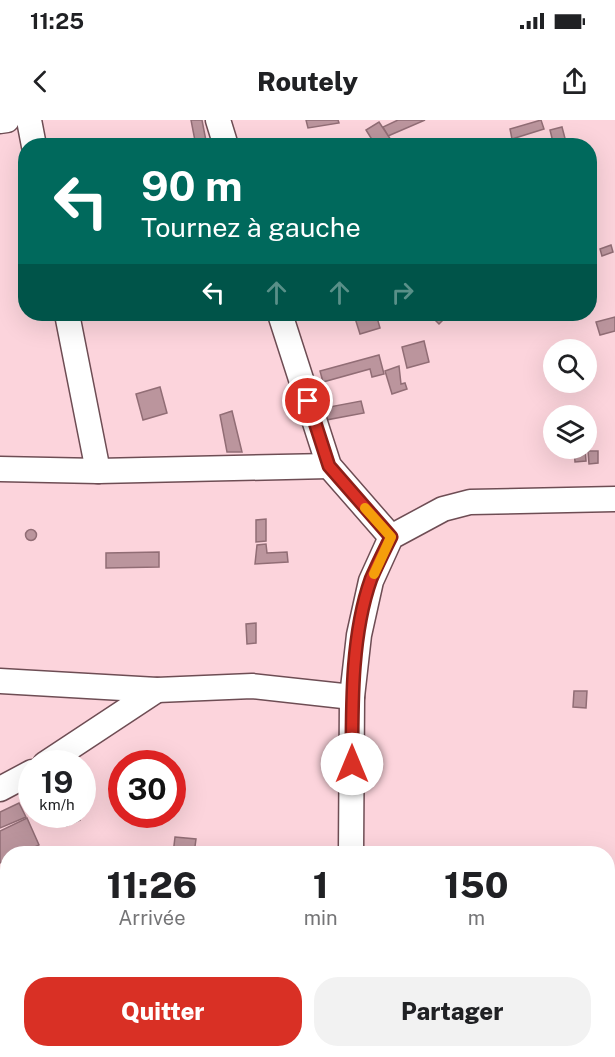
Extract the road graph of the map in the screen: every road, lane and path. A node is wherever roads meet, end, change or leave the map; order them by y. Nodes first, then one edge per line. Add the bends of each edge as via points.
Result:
1 (7, 120) edge
2 (29, 120) edge
3 (218, 120) edge
4 (0, 121) edge
5 (32, 138) edge
6 (224, 138) edge
7 (68, 321) edge
8 (282, 321) edge
9 (329, 466) junction
10 (0, 469) edge
11 (98, 471) junction
12 (615, 499) edge
13 (391, 537) junction
14 (0, 681) edge
15 (157, 690) junction
16 (352, 697) junction
17 (66, 750) edge
18 (18, 779) edge
19 (0, 789) edge
20 (351, 846) edge

1 - 4 street
2 - 5 street
3 - 6 street
7 - 11 street
8 - 9 street
9 - 11 street
9 - 13 street
10 - 11 street
12 - 13 street via 470,502 443,509
13 - 16 street via 371,581 359,635
14 - 15 street
15 - 16 street via 252,686
15 - 17 street
16 - 20 street
18 - 19 street

